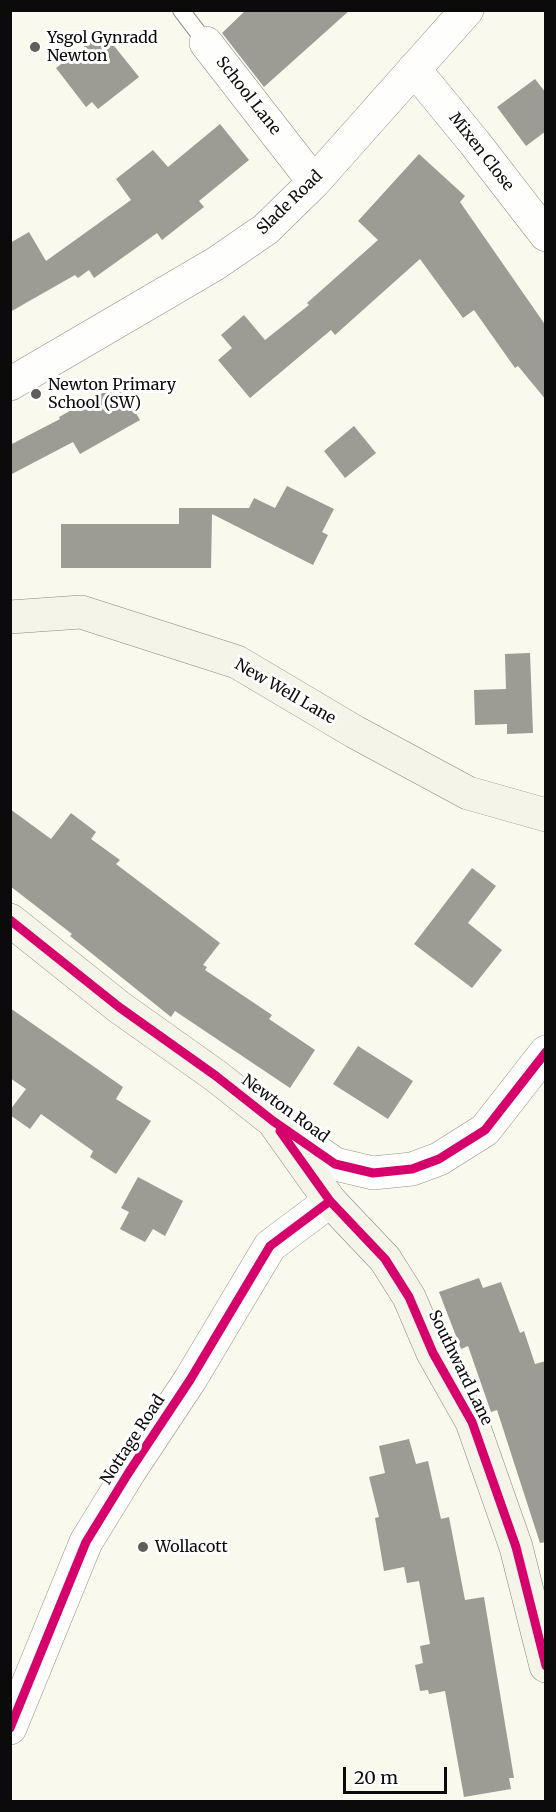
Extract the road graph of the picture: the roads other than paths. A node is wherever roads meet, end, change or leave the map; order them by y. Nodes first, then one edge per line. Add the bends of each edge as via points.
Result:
1 (181, 10) edge
2 (467, 10) edge
3 (206, 42) joint
4 (414, 69) junction
5 (314, 182) junction
6 (546, 235) edge
7 (10, 384) edge
8 (10, 617) edge
9 (546, 815) edge
10 (10, 920) edge
11 (546, 1053) edge
12 (273, 1121) junction
13 (330, 1201) junction
14 (546, 1666) edge
15 (10, 1728) edge

1 - 3 lane, School Lane
2 - 4 street, Slade Road
3 - 5 street, School Lane
4 - 5 street, Slade Road
4 - 6 street, Mixen Close
5 - 7 street, Slade Road via 266,229 215,264
8 - 9 street, New Well Lane via 81,612 237,662 468,793
10 - 12 street, Newton Road
11 - 12 street, Newton Road via 485,1131 439,1160 412,1168 373,1173 335,1164
12 - 13 street, Southward Lane
13 - 14 street, Southward Lane via 385,1259 403,1287 433,1353 472,1422 516,1547
13 - 15 street, Nottage Road via 270,1246 86,1542

